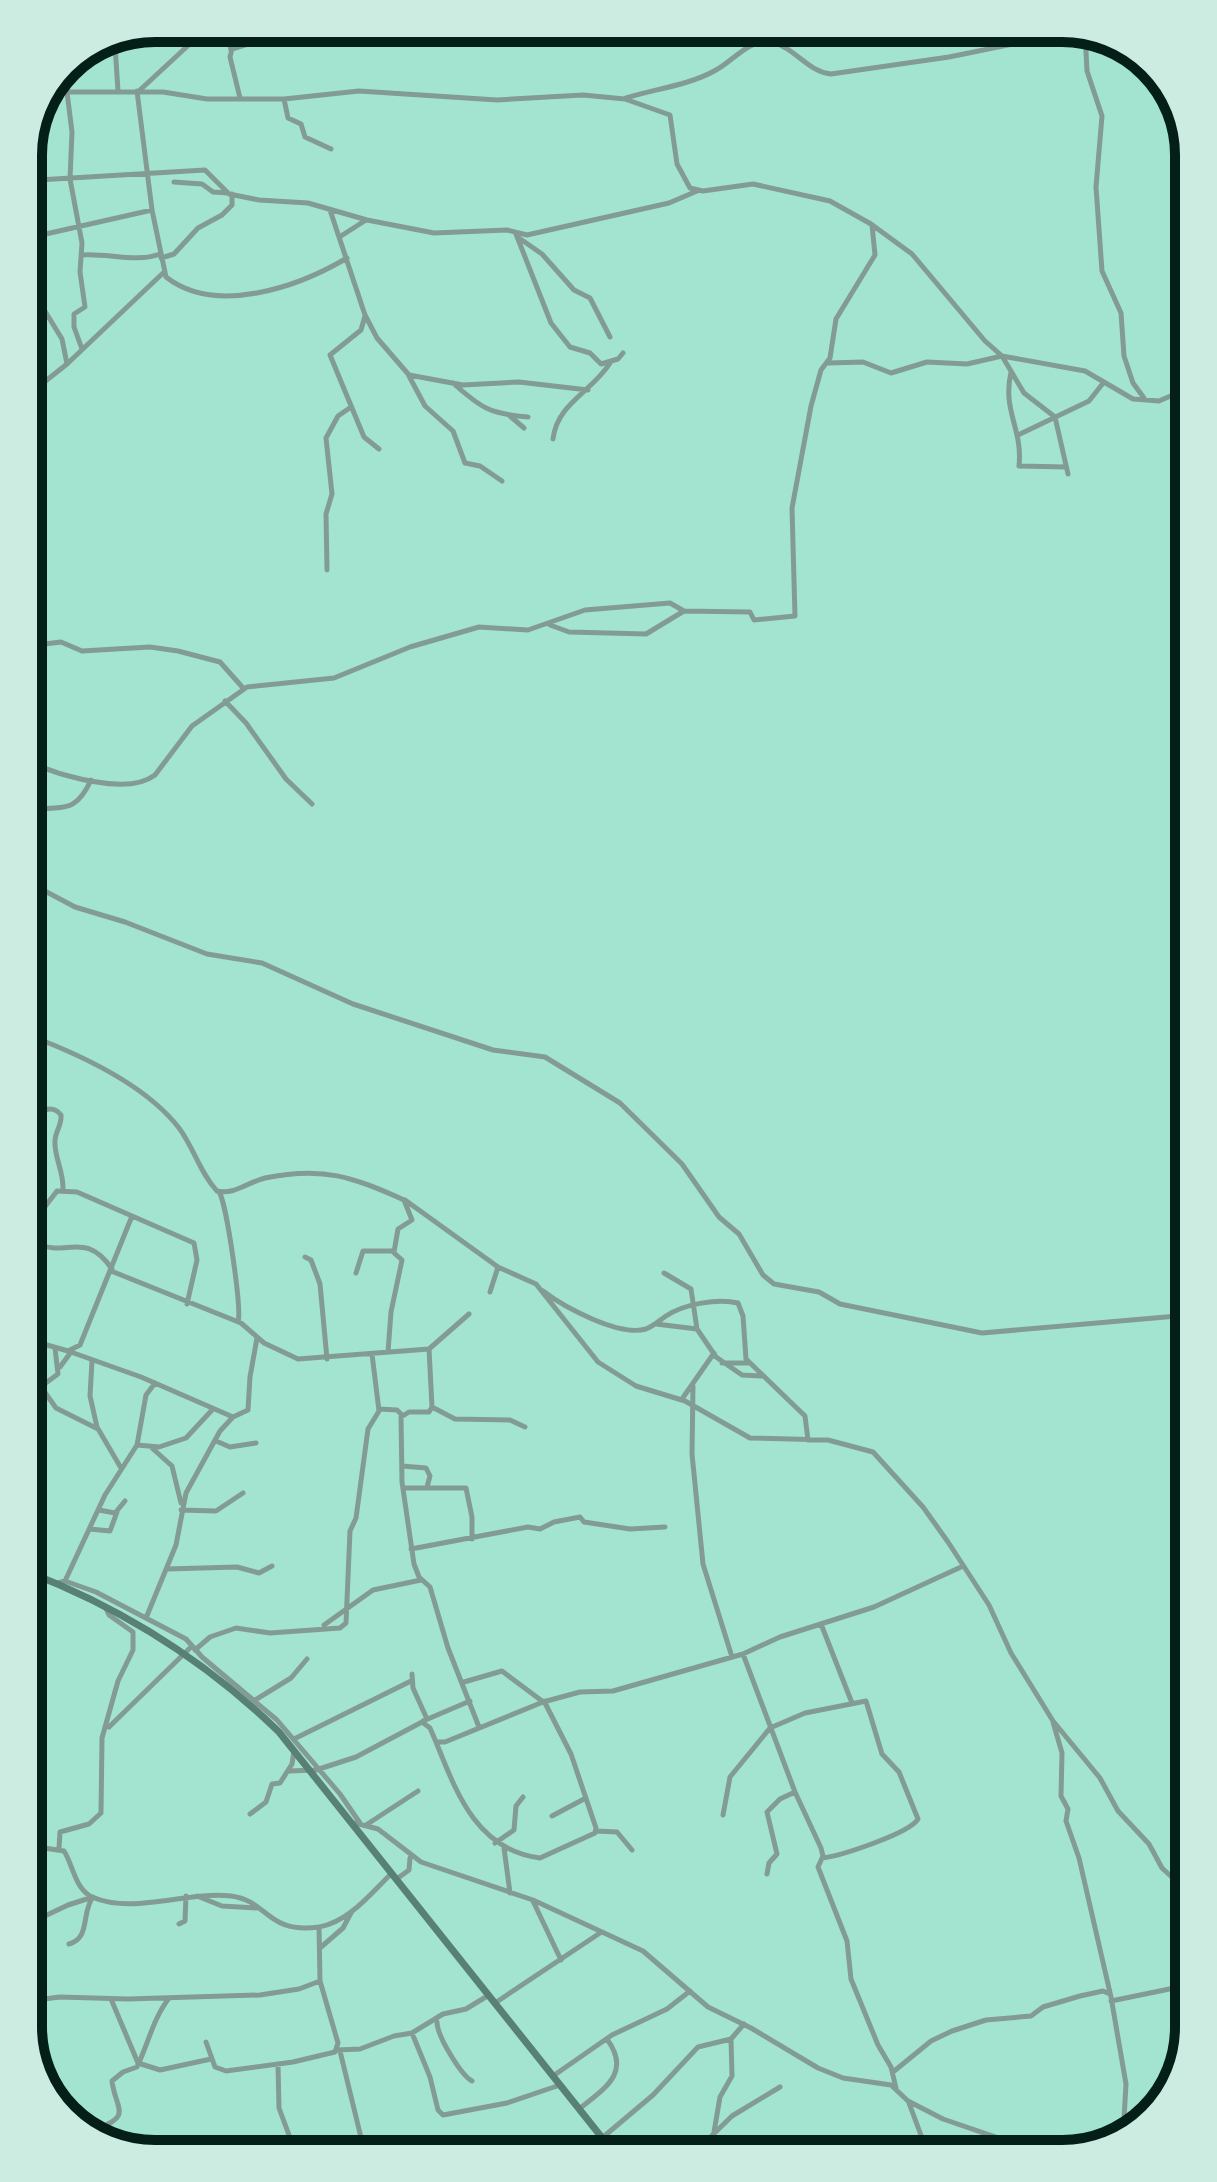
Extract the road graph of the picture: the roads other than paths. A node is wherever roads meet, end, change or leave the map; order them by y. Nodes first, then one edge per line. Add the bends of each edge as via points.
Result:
1 (191, 42) edge
2 (229, 42) edge
3 (256, 42) edge
4 (764, 42) edge
5 (770, 42) edge
6 (1002, 42) edge
7 (1016, 42) edge
8 (1086, 44) edge
9 (999, 45) junction
10 (115, 50) edge
11 (231, 50) junction
12 (66, 85) edge
13 (62, 91) edge
14 (66, 91) junction
15 (118, 91) junction
16 (138, 91) junction
17 (240, 98) junction
18 (284, 99) junction
19 (625, 99) junction
20 (331, 149) dead end
21 (147, 175) junction
22 (70, 179) junction
23 (42, 181) edge
24 (174, 182) dead end
25 (697, 190) junction
26 (231, 194) junction
27 (152, 210) junction
28 (330, 210) junction
29 (367, 220) junction
30 (871, 224) junction
31 (77, 226) junction
32 (42, 235) edge
33 (517, 236) junction
34 (341, 237) junction
35 (82, 255) junction
36 (161, 256) junction
37 (347, 258) junction
38 (163, 273) junction
39 (42, 306) edge
40 (365, 315) junction
41 (610, 337) dead end
42 (82, 349) junction
43 (831, 351) junction
44 (623, 353) dead end
45 (1002, 356) junction
46 (844, 360) junction
47 (610, 362) junction
48 (827, 363) junction
49 (67, 364) junction
50 (1012, 371) junction
51 (409, 375) junction
52 (1104, 382) junction
53 (452, 383) junction
54 (42, 384) edge
55 (588, 390) junction
56 (1175, 394) edge
57 (1144, 398) junction
58 (351, 407) junction
59 (510, 416) junction
60 (528, 417) dead end
61 (1055, 417) junction
62 (524, 428) dead end
63 (1018, 435) junction
64 (553, 439) dead end
65 (379, 449) dead end
66 (502, 481) dead end
67 (327, 570) dead end
68 (684, 611) junction
69 (550, 625) junction
70 (42, 644) edge
71 (244, 689) junction
72 (225, 701) junction
73 (42, 766) edge
74 (91, 780) junction
75 (312, 804) dead end
76 (42, 810) edge
77 (42, 889) edge
78 (42, 1042) edge
79 (42, 1111) edge
80 (63, 1188) junction
81 (217, 1191) junction
82 (404, 1200) junction
83 (42, 1209) edge
84 (132, 1216) junction
85 (428, 1219) junction
86 (411, 1221) junction
87 (42, 1244) edge
88 (394, 1252) junction
89 (118, 1254) junction
90 (305, 1257) dead end
91 (104, 1258) junction
92 (498, 1267) junction
93 (112, 1270) junction
94 (356, 1273) dead end
95 (664, 1273) dead end
96 (541, 1290) junction
97 (490, 1292) dead end
98 (187, 1304) junction
99 (695, 1306) junction
100 (469, 1314) dead end
101 (1175, 1316) edge
102 (238, 1322) junction
103 (655, 1324) junction
104 (697, 1329) junction
105 (257, 1338) junction
106 (42, 1346) edge
107 (55, 1348) junction
108 (429, 1349) junction
109 (70, 1352) junction
110 (388, 1352) junction
111 (714, 1353) junction
112 (372, 1354) junction
113 (327, 1359) junction
114 (92, 1361) junction
115 (722, 1363) junction
116 (749, 1363) junction
117 (60, 1367) junction
118 (762, 1376) junction
119 (155, 1383) junction
120 (42, 1386) edge
121 (693, 1386) junction
122 (42, 1390) edge
123 (681, 1399) junction
124 (693, 1406) junction
125 (432, 1407) junction
126 (213, 1409) junction
127 (379, 1409) junction
128 (402, 1415) junction
129 (233, 1417) junction
130 (525, 1427) dead end
131 (99, 1430) junction
132 (808, 1440) junction
133 (216, 1441) junction
134 (256, 1443) dead end
135 (137, 1445) junction
136 (151, 1447) junction
137 (402, 1466) junction
138 (121, 1468) junction
139 (427, 1487) junction
140 (403, 1488) junction
141 (243, 1493) dead end
142 (125, 1501) dead end
143 (181, 1509) junction
144 (99, 1510) junction
145 (117, 1512) junction
146 (665, 1527) dead end
147 (90, 1529) junction
148 (471, 1540) junction
149 (411, 1549) junction
150 (272, 1566) dead end
151 (961, 1567) junction
152 (167, 1569) junction
153 (42, 1576) edge
154 (422, 1580) junction
155 (61, 1582) junction
156 (105, 1606) junction
157 (151, 1607) junction
158 (349, 1610) junction
159 (137, 1613) junction
160 (146, 1618) junction
161 (821, 1624) junction
162 (318, 1628) junction
163 (191, 1650) junction
164 (743, 1654) junction
165 (732, 1657) junction
166 (307, 1659) dead end
167 (464, 1682) junction
168 (535, 1695) junction
169 (254, 1700) junction
170 (470, 1701) junction
171 (544, 1702) junction
172 (852, 1703) junction
173 (529, 1707) junction
174 (424, 1720) junction
175 (1053, 1721) junction
176 (479, 1727) junction
177 (770, 1728) junction
178 (105, 1730) junction
179 (294, 1739) junction
180 (436, 1742) junction
181 (294, 1748) junction
182 (315, 1769) junction
183 (289, 1771) junction
184 (418, 1791) dead end
185 (795, 1792) junction
186 (523, 1797) dead end
187 (584, 1799) junction
188 (250, 1814) dead end
189 (723, 1815) dead end
190 (552, 1816) dead end
191 (360, 1824) junction
192 (596, 1831) junction
193 (495, 1843) junction
194 (504, 1848) junction
195 (42, 1849) edge
196 (58, 1849) junction
197 (632, 1850) dead end
198 (410, 1857) junction
199 (821, 1858) junction
200 (428, 1865) junction
201 (409, 1870) junction
202 (767, 1874) dead end
203 (396, 1875) junction
204 (1175, 1880) edge
205 (510, 1893) junction
206 (189, 1896) junction
207 (93, 1897) junction
208 (533, 1900) junction
209 (257, 1908) junction
210 (42, 1909) edge
211 (352, 1911) junction
212 (45, 1915) junction
213 (42, 1917) edge
214 (179, 1924) dead end
215 (319, 1927) junction
216 (601, 1933) junction
217 (69, 1944) dead end
218 (319, 1949) junction
219 (561, 1960) junction
220 (320, 1981) junction
221 (1175, 1988) edge
222 (690, 1991) junction
223 (1110, 1994) junction
224 (489, 1995) junction
225 (170, 1997) junction
226 (42, 1999) edge
227 (111, 1999) junction
228 (1111, 2001) junction
229 (495, 2003) junction
230 (437, 2021) junction
231 (744, 2024) junction
232 (412, 2033) junction
233 (607, 2039) junction
234 (731, 2039) junction
235 (206, 2042) dead end
236 (338, 2050) junction
237 (211, 2059) junction
238 (138, 2063) junction
239 (278, 2064) junction
240 (893, 2072) junction
241 (553, 2076) junction
242 (472, 2081) dead end
243 (560, 2085) junction
244 (780, 2087) dead end
245 (896, 2088) junction
246 (908, 2101) junction
247 (579, 2109) junction
248 (1124, 2122) edge
249 (103, 2127) edge
250 (714, 2133) junction
251 (602, 2138) joint
252 (288, 2139) joint
253 (285, 2140) edge
254 (361, 2140) edge
255 (707, 2140) edge
256 (923, 2140) edge
257 (1004, 2140) edge

1 - 16 street
2 - 11 street
3 - 11 street
4 - 19 street via 712,73
5 - 9 street via 831,74
6 - 9 street
7 - 9 street
8 - 57 street via 1087,71 1102,116 1096,187 1102,271 1121,313 1124,356
10 - 15 street
11 - 17 street
12 - 14 street
13 - 14 street
14 - 15 street
14 - 22 street via 72,132
15 - 16 street
16 - 17 street
16 - 21 street
17 - 18 street
18 - 19 street via 359,91 497,100 583,95
18 - 20 street via 288,118 301,124 305,137
19 - 25 street via 670,115 680,175
21 - 22 street
21 - 26 street via 205,170
21 - 27 street
22 - 23 street
22 - 31 street
24 - 26 street
25 - 30 street via 766,186 830,201
25 - 33 street via 669,203
26 - 28 street
26 - 36 street via 232,205 222,215 198,228 174,254
27 - 31 street
27 - 36 street
28 - 29 street
28 - 34 street
29 - 33 street via 434,233 507,230
29 - 34 street
30 - 43 street via 875,255 841,308
30 - 45 street via 912,254
31 - 32 street
31 - 35 street
33 - 41 street via 542,254 574,290 590,298
33 - 47 street via 551,323 574,350 590,353 601,364
34 - 37 street
35 - 36 street
35 - 42 street via 85,307 73,320
36 - 38 street
37 - 38 street via 303,280 213,296 184,289
37 - 40 street
38 - 42 street
39 - 49 street via 62,339
40 - 51 street
40 - 58 street via 361,330 330,355
42 - 49 street
43 - 46 street
43 - 48 street
44 - 47 street
45 - 46 street via 967,364 927,362 891,373
45 - 50 street
45 - 52 street via 1074,367
46 - 48 street
47 - 55 street
48 - 68 street via 811,406 792,508 796,615 754,620 750,612
49 - 54 street
50 - 61 street via 1024,393
50 - 63 street via 1006,393
51 - 53 street
51 - 66 street via 425,406 453,431 465,463
52 - 57 street via 1133,399
52 - 61 street via 1089,401
53 - 55 street
53 - 59 street via 474,404
55 - 64 street via 559,416
56 - 57 street via 1159,401
58 - 65 street via 366,441
58 - 67 street via 338,416 326,438 332,494 326,514
59 - 60 street
59 - 62 street
61 - 63 street
61 - 63 street via 1067,471 1019,466
68 - 69 street via 670,603 594,608
68 - 69 street via 646,634 569,632
69 - 71 street via 521,630 479,627 410,647 334,678
70 - 71 street via 61,642 82,651 178,651 220,662
71 - 72 street
72 - 74 street via 182,736 151,778 130,783
72 - 75 street
73 - 74 street
74 - 76 street via 72,807
77 - 101 street via 75,907 207,954 262,963 353,1004 493,1050 545,1057 620,1103 682,1164 774,1284 819,1292 840,1304 982,1333
78 - 81 street via 101,1069 149,1100 181,1131
79 - 80 street via 61,1115 55,1139
80 - 83 street
80 - 84 street
81 - 82 street via 227,1193 277,1176 334,1174 362,1180
81 - 102 street via 224,1199 240,1300
82 - 85 street
82 - 86 street
84 - 89 street
84 - 98 street via 194,1243 197,1260
85 - 86 street
85 - 92 street
86 - 88 street via 398,1229
87 - 91 street via 82,1247
88 - 94 street via 363,1251
88 - 110 street via 403,1266
89 - 91 street
89 - 93 street
90 - 113 street via 320,1284
91 - 93 street
92 - 96 street
92 - 97 street
93 - 98 street
93 - 109 street via 88,1332
95 - 99 street via 687,1285
96 - 103 street via 602,1322 631,1330
96 - 123 street via 598,1362 636,1386
98 - 102 street
99 - 103 street
99 - 104 street
99 - 116 street via 738,1303
100 - 108 street
102 - 105 street
103 - 104 street
104 - 111 street
105 - 113 street via 298,1359
105 - 129 street via 249,1407 246,1414
106 - 107 street
107 - 109 street
107 - 117 street
108 - 110 street
108 - 125 street
109 - 114 street
109 - 117 street
110 - 112 street
111 - 115 street
111 - 121 street
112 - 113 street
112 - 127 street
114 - 119 street
114 - 131 street via 90,1396
115 - 116 street
115 - 118 street via 742,1375
116 - 118 street
117 - 120 street via 54,1380
118 - 132 street via 805,1416
119 - 126 street
119 - 135 street via 146,1395
121 - 123 street
121 - 124 street
122 - 131 street via 56,1408
123 - 124 street
124 - 132 street via 750,1438
124 - 165 street via 703,1564
125 - 128 street via 429,1412
125 - 130 street via 455,1419 510,1420
126 - 129 street
126 - 136 street via 186,1438
127 - 128 street
127 - 158 street via 368,1429 350,1531
128 - 137 street
129 - 133 street
131 - 138 street
132 - 151 street via 873,1452 923,1507
133 - 134 street via 230,1447
133 - 143 street
135 - 136 street
135 - 138 street
136 - 143 street via 174,1469
137 - 139 street via 426,1468
137 - 140 street
138 - 144 street
139 - 140 street
139 - 148 street via 467,1489
140 - 149 street
141 - 143 street via 216,1511
142 - 145 street
143 - 152 street
144 - 145 street
144 - 147 street
145 - 147 street via 110,1531
146 - 148 street via 630,1529 580,1517
147 - 155 street
148 - 149 street
149 - 154 street
150 - 152 street via 259,1573 237,1567
151 - 161 street via 874,1607
151 - 175 street via 989,1605
152 - 157 street
153 - 155 main road
154 - 158 street via 373,1590
154 - 167 street via 430,1587
155 - 156 main road
155 - 159 street
156 - 163 main road
156 - 178 street via 133,1632 135,1643
157 - 159 street
157 - 160 street
158 - 162 street
158 - 162 street via 343,1627
159 - 160 street
160 - 163 street via 181,1635
161 - 164 street
161 - 172 street
162 - 163 street via 270,1633 236,1628
163 - 169 street
163 - 178 street
163 - 181 main road
164 - 165 street
164 - 177 street
165 - 171 street via 613,1691 580,1692
166 - 169 street via 291,1678
167 - 168 street via 502,1671
167 - 170 street
168 - 171 street
168 - 173 street
169 - 179 street
170 - 174 street
170 - 176 street
171 - 173 street
171 - 187 street via 571,1754
172 - 177 street via 805,1713
172 - 199 street via 867,1703 882,1754 899,1772 918,1819 911,1827 844,1855
173 - 176 street
174 - 179 street via 412,1677
174 - 180 street
174 - 182 street via 356,1757
175 - 204 street
175 - 223 street via 1062,1753 1061,1796
176 - 180 street
177 - 185 street
177 - 189 street via 730,1777
178 - 196 street via 99,1762 101,1813 89,1824 60,1832
179 - 182 street
180 - 193 street via 473,1820
181 - 182 main road
181 - 183 street
182 - 183 street
182 - 191 main road
183 - 188 street
184 - 191 street
185 - 199 street
185 - 202 street via 767,1812 777,1854
186 - 193 street via 516,1806 514,1830
187 - 190 street
187 - 192 street
191 - 198 street via 387,1835
191 - 203 main road
192 - 194 street via 540,1858
192 - 197 street via 617,1832
193 - 194 street
194 - 205 street
195 - 196 street
196 - 207 street via 66,1853 79,1885
198 - 200 street
198 - 201 street
199 - 240 street via 818,1867 847,1941 851,1979
200 - 201 street
200 - 205 street
201 - 203 street
203 - 211 street
203 - 224 main road
205 - 208 street
206 - 207 street via 124,1904
206 - 209 street via 222,1906
206 - 209 street via 235,1897
206 - 214 street via 185,1921
207 - 212 street
207 - 217 street via 85,1909 83,1933
208 - 216 street
208 - 219 street
209 - 215 street via 284,1927
210 - 212 street
211 - 215 street
211 - 218 street via 343,1928
212 - 213 street
215 - 218 street
216 - 219 street
216 - 222 street via 643,1951
218 - 220 street
219 - 229 street
220 - 225 street via 274,1993
220 - 236 street
221 - 228 street
222 - 231 street via 708,2007
222 - 233 street via 667,2009
223 - 228 street
223 - 240 street via 1080,1996 1031,2016 986,2020 952,2031
224 - 229 main road
224 - 230 street
225 - 227 street
225 - 238 street via 154,2020
226 - 227 street
227 - 238 street
228 - 248 street via 1126,2084
229 - 241 main road
230 - 232 street
230 - 242 street via 442,2043
231 - 234 street
231 - 245 street via 828,2073
232 - 236 street
232 - 243 street via 443,2115 507,2103
233 - 241 street
233 - 247 street via 618,2055 618,2069
234 - 250 street via 733,2070 720,2097
234 - 251 street via 698,2047
235 - 237 street
236 - 239 street
236 - 254 street
237 - 238 street via 160,2070
237 - 239 street via 226,2071
238 - 249 street via 114,2078 118,2117
239 - 252 street via 279,2108
240 - 245 street
241 - 243 main road
243 - 247 main road
244 - 250 street
245 - 246 street
246 - 256 street
246 - 257 street
247 - 251 main road
250 - 255 street
252 - 253 street

